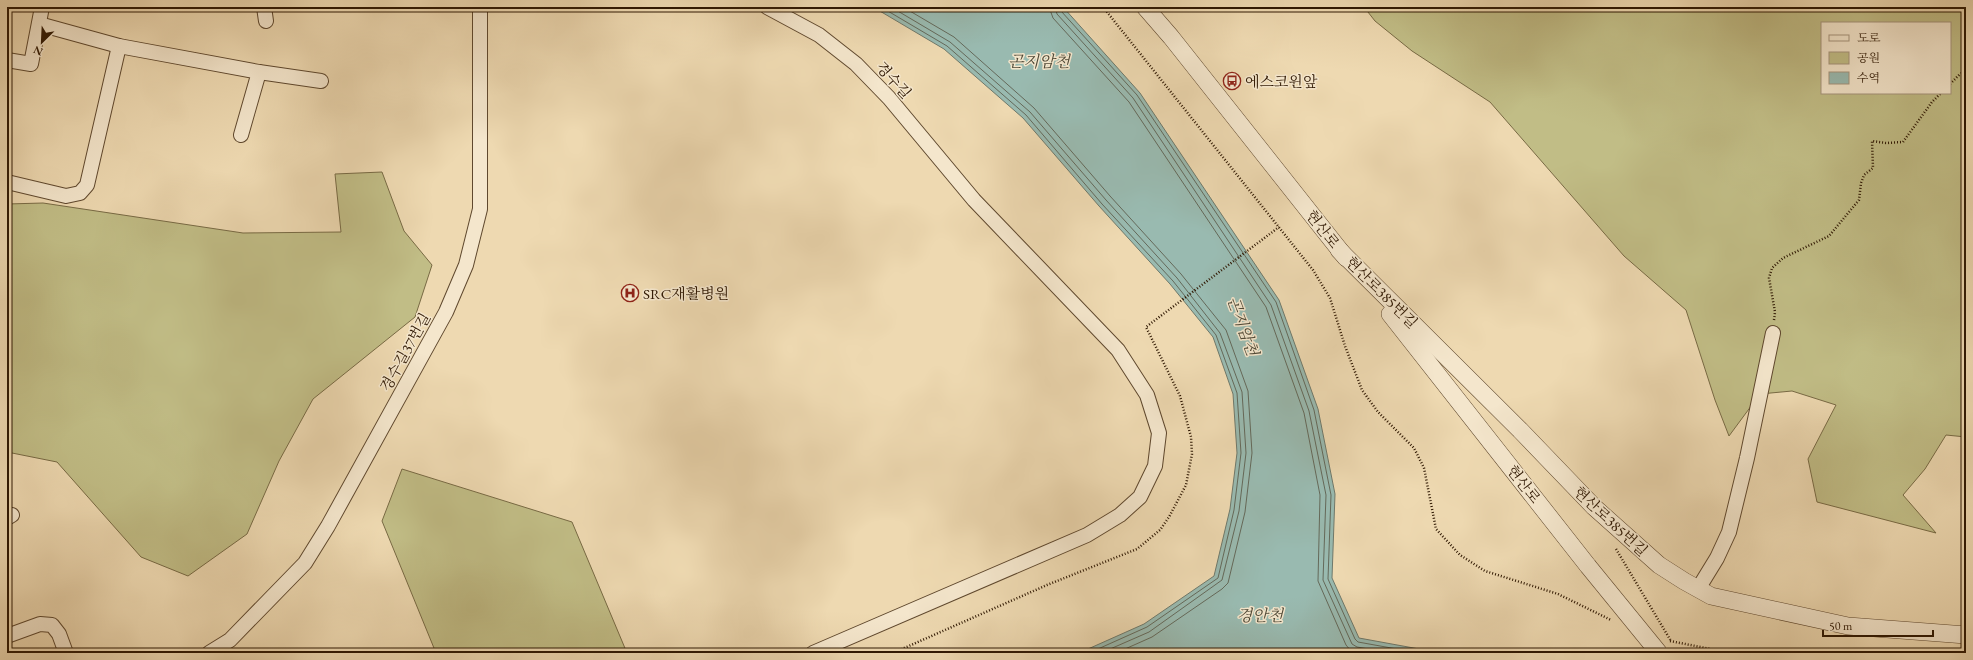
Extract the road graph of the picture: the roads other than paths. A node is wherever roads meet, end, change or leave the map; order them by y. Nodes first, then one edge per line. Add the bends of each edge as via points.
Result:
1 (42, 7) edge
2 (480, 7) edge
3 (767, 7) edge
4 (1145, 7) edge
5 (39, 24) junction
6 (119, 46) junction
7 (7, 60) edge
8 (259, 72) junction
9 (321, 80) dead end
10 (241, 135) dead end
11 (7, 182) edge
12 (1339, 250) junction
13 (1774, 334) road end
14 (1698, 589) junction
15 (1966, 635) edge
16 (7, 636) edge
17 (1662, 646) edge
18 (66, 653) edge
19 (210, 653) edge
20 (813, 653) edge

1 - 5 street
2 - 19 street, 경수길37번길 via 480,209 466,265 446,312 305,564 230,640
3 - 20 street, 경수길 via 819,35 856,64 889,98 974,200 1118,350 1147,394 1159,433 1155,466 1140,497 1120,515 1087,535
4 - 12 street, 현산로 via 1172,37
5 - 6 street
5 - 7 street via 31,64
6 - 8 street
6 - 11 street via 87,185 80,193 66,196
8 - 9 street
8 - 10 street
12 - 14 street, 현산로385번길 via 1594,507 1659,565
12 - 17 street, 현산로, bridge via 1588,566
13 - 14 street via 1729,532
14 - 15 street, 현산로385번길 via 1711,596 1848,626
16 - 18 street via 40,624 52,624

